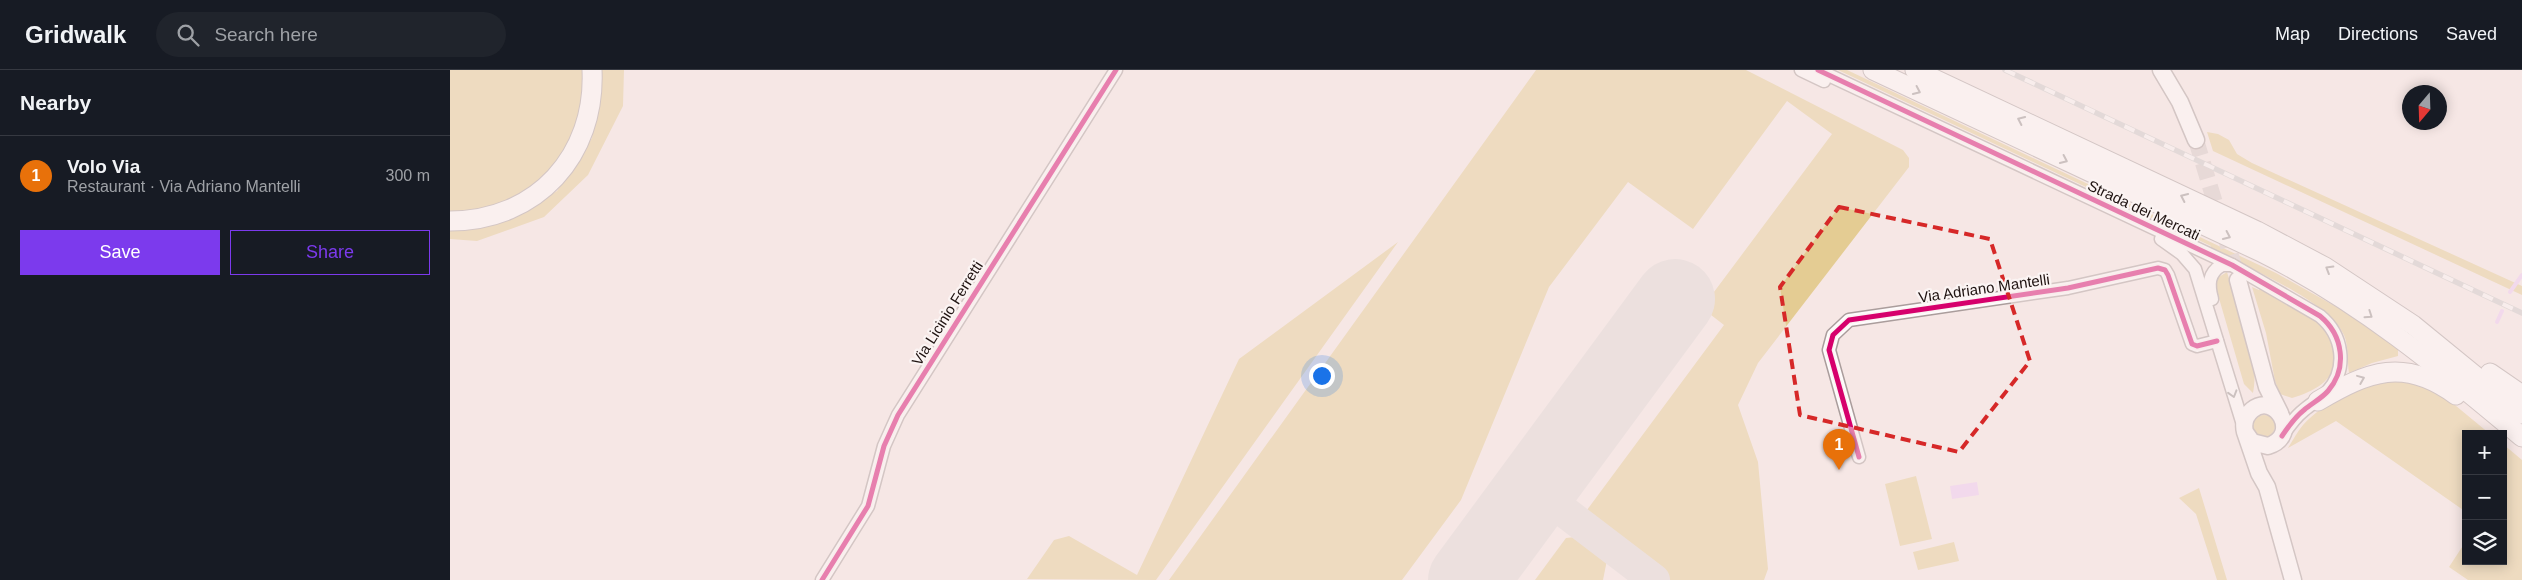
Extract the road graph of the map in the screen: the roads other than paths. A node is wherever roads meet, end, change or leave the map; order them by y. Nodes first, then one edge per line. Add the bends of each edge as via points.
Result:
1 (592, 70) edge
2 (1116, 70) edge
3 (1801, 70) edge
4 (1818, 70) edge
5 (1873, 70) edge
6 (1914, 70) edge
7 (2162, 70) edge
8 (2196, 140) tunnel mouth
9 (452, 220) edge
10 (2235, 273) junction
11 (2413, 325) junction
12 (2217, 340) junction
13 (2260, 362) junction
14 (2224, 365) junction
15 (2522, 395) edge
16 (2318, 401) junction
17 (2250, 412) junction
18 (2522, 414) edge
19 (2282, 416) junction
20 (2245, 432) junction
21 (2522, 437) edge
22 (2280, 438) junction
23 (2522, 448) edge
24 (1859, 457) dead end
25 (2266, 487) junction
26 (822, 580) edge
27 (2293, 580) edge

1 - 9 highway via 592,98 586,124 576,148 557,175 534,196 510,209 484,218
2 - 26 street, Via Licinio Ferretti via 900,411 884,446 868,506
3 - 12 street, Strada dei Mercati via 2169,244 2186,257 2195,270
4 - 10 street, Strada dei Mercati
5 -> 21 highway via 2303,274 2397,335
11 -> 6 highway via 2353,284 2285,245
7 - 8 main road
10 - 13 main road
10 - 14 street via 2225,264 2218,268 2209,284
10 - 16 street, Strada dei Mercati via 2306,306 2332,328 2340,347 2340,367 2330,388
11 - 15 highway via 2464,354
11 - 18 highway
12 - 14 street, Strada dei Mercati
12 - 24 street, Via Adriano Mantelli via 2197,346 2192,344 2168,275 2158,268 2068,288 1849,320 1833,335 1830,350
13 - 17 main road via 2259,394
13 - 19 main road via 2269,391
14 -> 20 street, Strada dei Mercati
16 - 22 street, Strada dei Mercati via 2298,415
16 -> 23 highway via 2371,375 2393,371 2415,373 2449,389
17 - 19 main road via 2267,406
17 - 20 main road via 2245,419
19 - 22 main road via 2284,429
20 - 22 main road via 2249,440 2260,446 2268,446
20 - 25 main road
22 - 25 main road via 2267,461
25 - 27 main road

